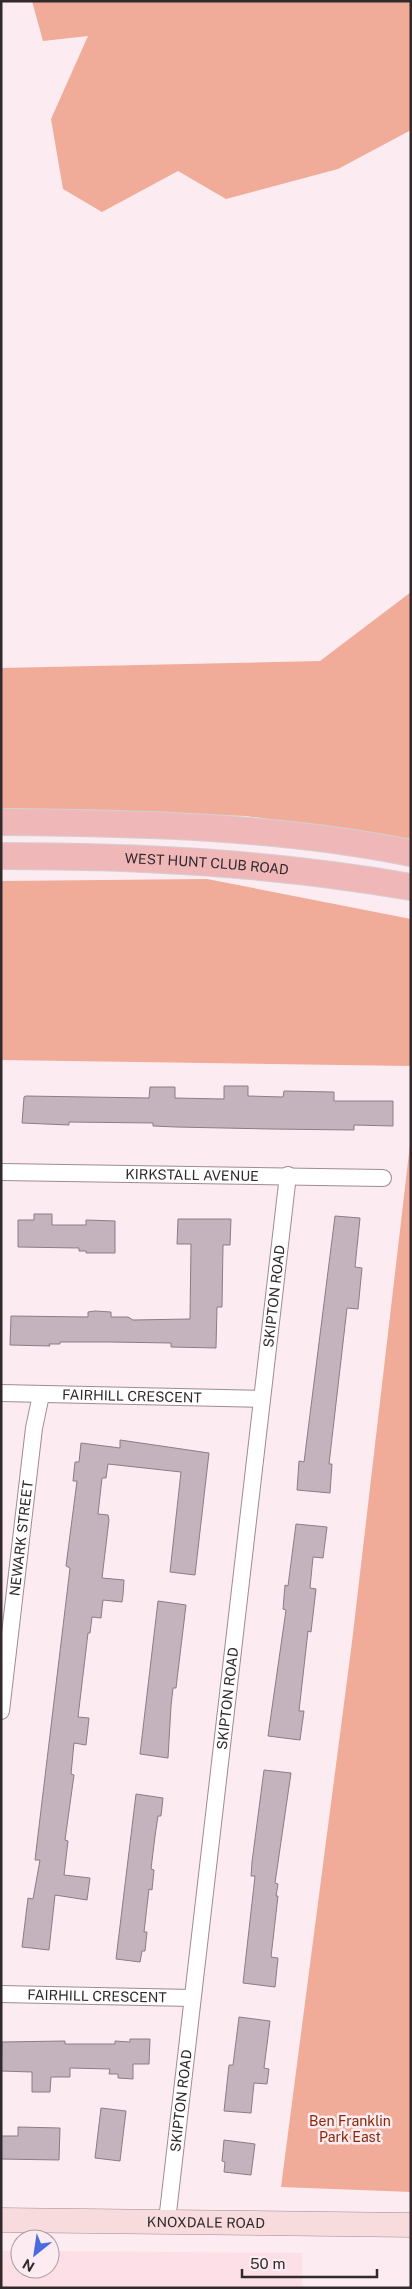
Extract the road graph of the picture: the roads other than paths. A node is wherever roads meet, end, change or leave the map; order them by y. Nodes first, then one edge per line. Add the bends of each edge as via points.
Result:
1 (1, 822) edge
2 (411, 853) edge
3 (1, 856) edge
4 (411, 886) edge
5 (1, 1172) edge
6 (288, 1175) junction
7 (383, 1178) dead end
8 (1, 1393) edge
9 (41, 1395) junction
10 (262, 1399) junction
11 (1, 1712) edge
12 (1, 1994) edge
13 (192, 1998) junction
14 (1, 2220) edge
15 (167, 2221) junction
16 (411, 2225) edge

1 - 2 main road via 238,830
3 - 4 main road, WEST HUNT CLUB ROAD via 117,856 218,862 327,873
5 - 6 street, KIRKSTALL AVENUE
6 - 7 street, KIRKSTALL AVENUE
6 - 10 street, SKIPTON ROAD
8 - 9 street, FAIRHILL CRESCENT
9 - 10 street, FAIRHILL CRESCENT
9 - 11 street, NEWARK STREET via 33,1438
10 - 13 street, SKIPTON ROAD
12 - 13 street, FAIRHILL CRESCENT
13 - 15 street, SKIPTON ROAD
14 - 15 street, KNOXDALE ROAD
15 - 16 street, KNOXDALE ROAD

